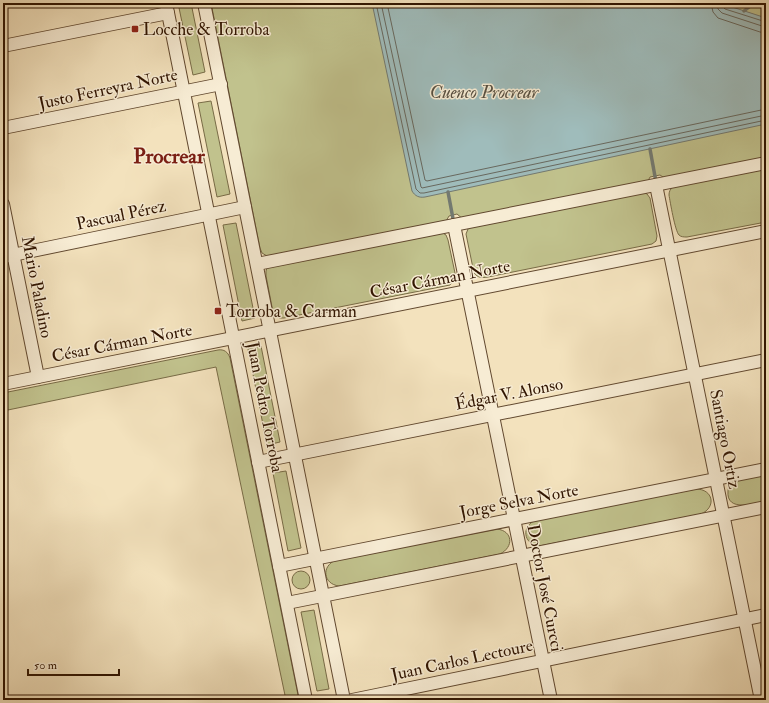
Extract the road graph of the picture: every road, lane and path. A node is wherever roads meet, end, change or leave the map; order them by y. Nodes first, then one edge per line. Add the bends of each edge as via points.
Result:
1 (204, 3) edge
2 (167, 8) edge
3 (3, 46) edge
4 (221, 84) junction
5 (184, 91) junction
6 (3, 128) edge
7 (766, 163) edge
8 (656, 185) junction
9 (3, 204) edge
10 (245, 207) junction
11 (208, 215) junction
12 (454, 225) junction
13 (766, 231) edge
14 (670, 250) junction
15 (8, 256) edge
16 (256, 264) junction
17 (468, 291) junction
18 (270, 330) junction
19 (233, 338) junction
20 (766, 360) edge
21 (695, 374) junction
22 (38, 377) junction
23 (3, 384) edge
24 (493, 415) junction
25 (295, 455) junction
26 (258, 462) junction
27 (766, 469) edge
28 (716, 479) junction
29 (766, 507) edge
30 (723, 516) junction
31 (514, 519) junction
32 (522, 556) junction
33 (316, 559) junction
34 (279, 566) junction
35 (323, 596) junction
36 (287, 603) junction
37 (766, 615) edge
38 (744, 619) junction
39 (543, 661) junction
40 (306, 700) edge
41 (344, 700) edge
42 (352, 700) edge
43 (551, 700) edge
44 (761, 700) edge

1 - 4 street, Juan Pedro Torroba
2 - 3 street
2 - 5 street, Juan Pedro Torroba
4 - 5 street, Justo Ferreyra Norte
4 - 10 street, Juan Pedro Torroba
5 - 6 street, Justo Ferreyra Norte
5 - 11 street, Juan Pedro Torroba
7 - 8 street
8 - 12 street
8 - 14 street, Santiago Ortiz
9 - 15 street, Mario Paladino
10 - 11 street, Pascual Pérez
10 - 16 street, Juan Pedro Torroba
11 - 15 street, Pascual Pérez
11 - 19 street, Juan Pedro Torroba
12 - 16 street
12 - 17 street, Doctor José Curcci
13 - 14 street, César Cárman Norte
14 - 17 street, César Cárman Norte
14 - 21 street, Santiago Ortiz
15 - 22 street, Mario Paladino
16 - 18 street, Juan Pedro Torroba
17 - 18 street, César Cárman Norte
17 - 24 street, Doctor José Curcci
18 - 19 street, César Cárman Norte
18 - 25 street, Juan Pedro Torroba
19 - 22 street, César Cárman Norte
19 - 26 street, Juan Pedro Torroba
20 - 21 street, Édgar V. Alonso
21 - 24 street, Édgar V. Alonso
21 - 28 street, Santiago Ortiz
22 - 23 street, César Cárman Norte
24 - 25 street, Édgar V. Alonso
24 - 31 street, Doctor José Curcci
25 - 26 street, Édgar V. Alonso
25 - 33 street, Juan Pedro Torroba
26 - 34 street, Juan Pedro Torroba
27 - 28 street, Jorge Selva Norte
28 - 30 street, Santiago Ortiz
28 - 31 street, Jorge Selva Norte
29 - 30 street
30 - 32 street
30 - 38 street, Santiago Ortiz
31 - 32 street, Doctor José Curcci
31 - 33 street, Jorge Selva Norte
32 - 35 street
32 - 39 street, Doctor José Curcci
33 - 34 street, Jorge Selva Norte
33 - 35 street, Juan Pedro Torroba
34 - 36 street, Juan Pedro Torroba
35 - 36 street
35 - 41 street, Juan Pedro Torroba
36 - 40 street, Juan Pedro Torroba
37 - 38 street, Juan Carlos Lectoure
38 - 39 street, Juan Carlos Lectoure
38 - 44 street, Santiago Ortiz
39 - 42 street, Juan Carlos Lectoure
39 - 43 street, Doctor José Curcci

